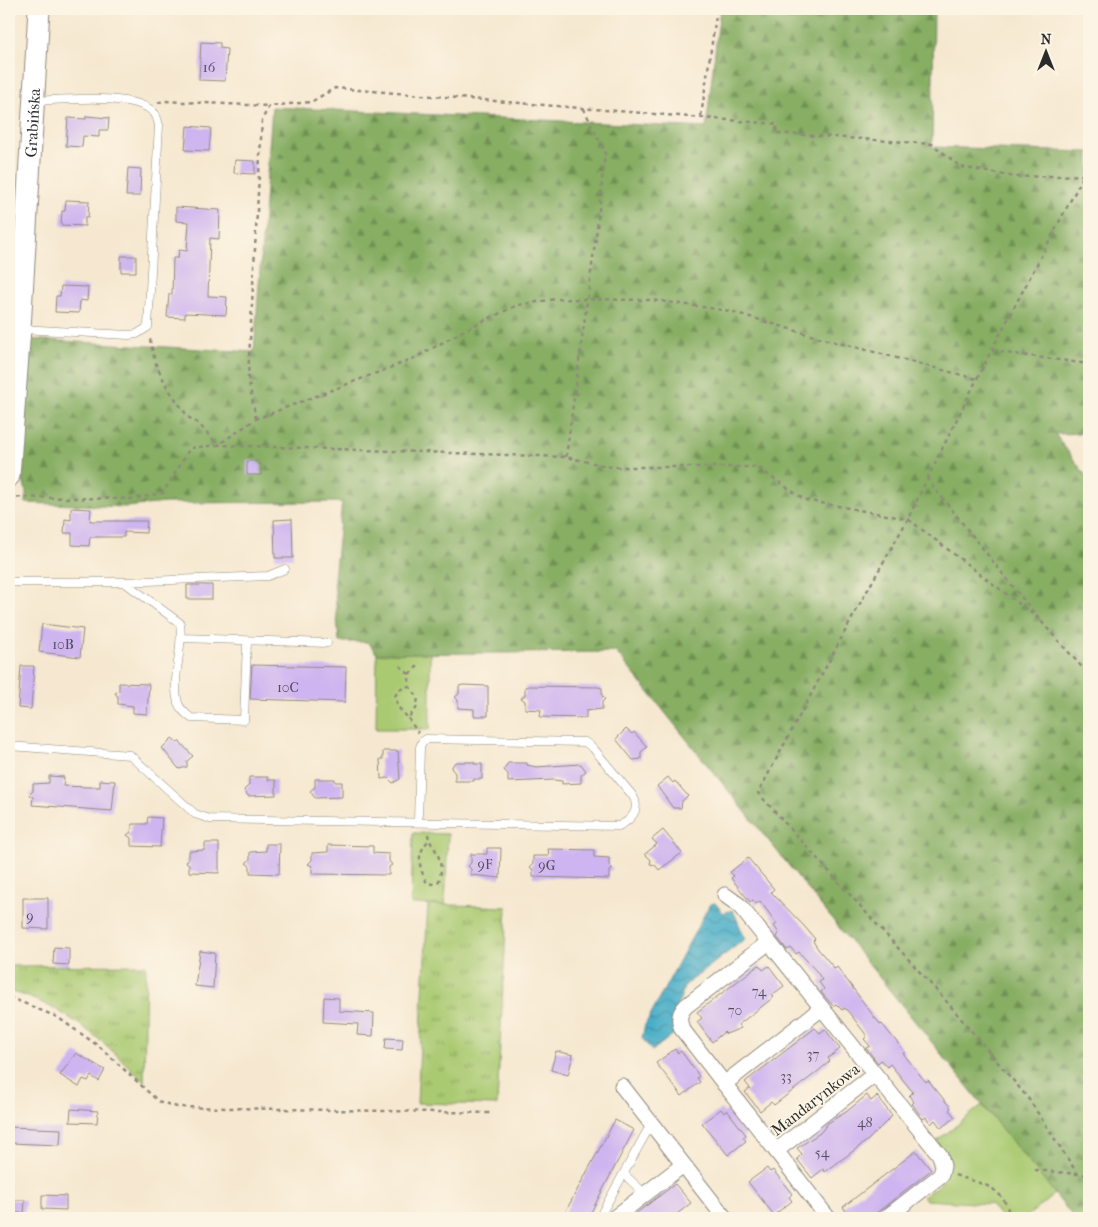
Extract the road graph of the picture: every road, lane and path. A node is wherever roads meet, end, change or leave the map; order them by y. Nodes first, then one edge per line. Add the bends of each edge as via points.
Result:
1 (40, 9) edge
2 (717, 9) edge
3 (34, 101) junction
4 (269, 106) junction
5 (583, 107) junction
6 (148, 108) junction
7 (700, 117) junction
8 (1084, 175) junction
9 (1089, 175) edge
10 (586, 300) junction
11 (148, 328) junction
12 (20, 329) junction
13 (991, 350) junction
14 (1089, 364) edge
15 (977, 379) junction
16 (256, 418) junction
17 (218, 445) junction
18 (566, 457) junction
19 (9, 476) edge
20 (927, 479) junction
21 (9, 497) edge
22 (908, 519) junction
23 (285, 569) dead end
24 (9, 582) edge
25 (124, 582) junction
26 (1039, 619) junction
27 (182, 638) junction
28 (247, 641) junction
29 (327, 643) dead end
30 (400, 666) dead end
31 (418, 666) dead end
32 (409, 674) junction
33 (1089, 675) edge
34 (409, 686) junction
35 (408, 718) junction
36 (422, 742) junction
37 (9, 746) edge
38 (418, 822) junction
39 (428, 830) dead end
40 (429, 840) junction
41 (725, 895) dead end
42 (769, 942) junction
43 (9, 997) edge
44 (822, 1008) junction
45 (875, 1074) junction
46 (724, 1084) junction
47 (622, 1086) dead end
48 (490, 1112) dead end
49 (651, 1124) junction
50 (776, 1151) junction
51 (683, 1165) junction
52 (1035, 1170) dead end
53 (948, 1172) dead end
54 (1077, 1173) junction
55 (625, 1175) junction
56 (1089, 1175) edge
57 (645, 1194) junction
58 (599, 1218) edge
59 (614, 1218) edge
60 (724, 1218) edge
61 (828, 1218) edge
62 (886, 1218) edge
63 (1010, 1218) edge

1 - 3 street, Grabińska
2 - 7 path
3 - 6 lane via 98,98 126,101
3 - 12 street, Grabińska
4 - 5 path via 311,102 335,88
4 - 6 path via 163,101
4 - 16 path via 262,120 249,350 248,377
5 - 7 path
5 - 10 path via 605,153
6 - 11 lane via 155,114 159,125
7 - 8 path via 777,124 776,132 932,144 961,167 1015,177
8 - 9 path
8 - 13 path
10 - 15 path via 653,300 730,310 817,337
10 - 16 path via 518,305 413,359
10 - 18 path
11 - 12 lane via 128,335
11 - 17 path via 155,362 167,387 188,417
12 - 19 street, Grabińska
13 - 14 path
13 - 15 path
15 - 20 path
16 - 17 path
17 - 18 path
17 - 21 path via 190,448 163,493 133,499
18 - 22 path via 610,467 757,467 805,500
20 - 22 path
20 - 26 path
22 - 26 path
22 - 54 path via 758,793 948,1002 1016,1083
23 - 25 lane via 268,576
24 - 25 lane
25 - 27 lane via 180,623
26 - 33 path
27 - 28 lane
27 - 28 lane via 178,703 191,718 244,720
28 - 29 lane
30 - 32 path
31 - 32 path
32 - 34 path
34 - 35 path via 418,702
34 - 35 path via 399,690 395,696 398,707
35 - 36 path
36 - 38 lane
36 - 38 lane via 426,739 585,742 628,789 636,804 633,816 620,826
37 - 38 lane via 130,755 195,814 205,819
39 - 40 path
40 - 40 path via 420,852 419,861 427,882 433,884 439,881 441,867 438,853
41 - 42 street, Mandarynkowa via 738,905
42 - 44 street, Mandarynkowa
42 - 46 street, Mandarynkowa via 686,1006 680,1016 682,1029
43 - 48 path via 65,1022 100,1047 158,1100 177,1107
44 - 45 street, Mandarynkowa
44 - 46 street
45 - 50 street, Mandarynkowa
45 - 62 street, Mandarynkowa via 940,1155 943,1166 938,1178
46 - 50 street, Mandarynkowa
47 - 49 street
49 - 51 street
49 - 55 lane
50 - 61 street, Mandarynkowa
51 - 57 street
51 - 60 street
52 - 54 path
53 - 63 path via 996,1190 1006,1202
54 - 56 path
55 - 57 lane
55 - 58 lane
57 - 59 street

